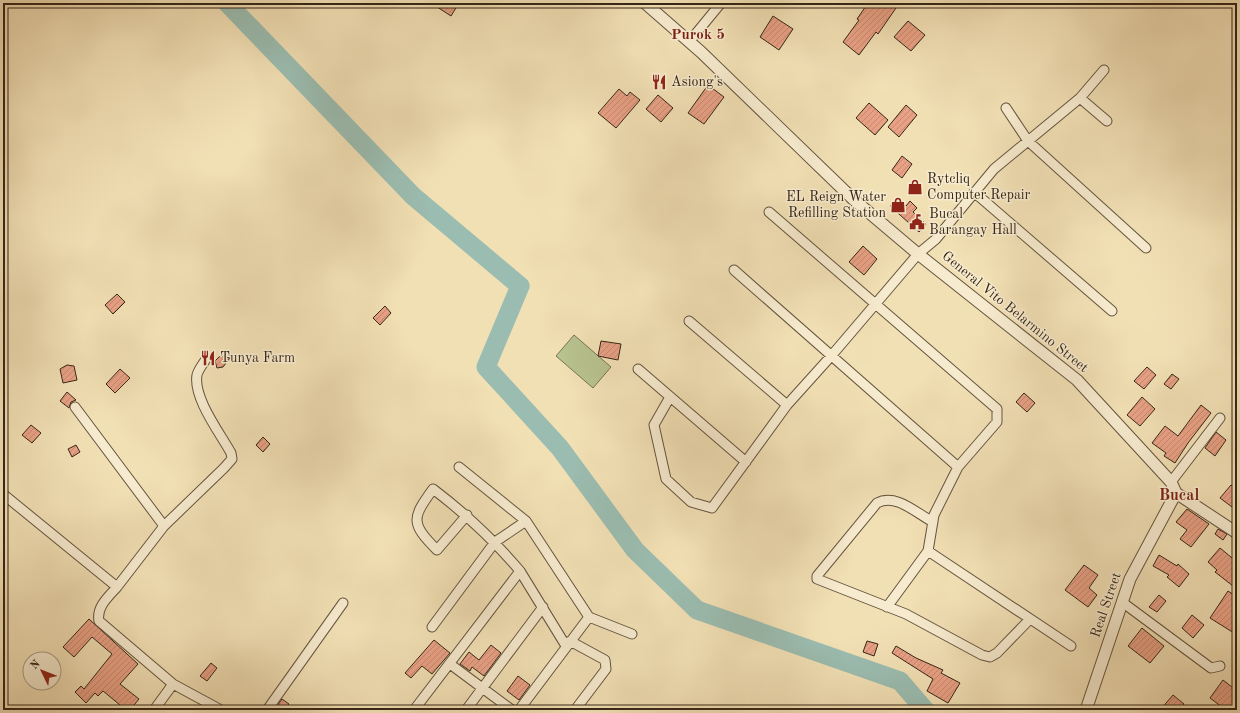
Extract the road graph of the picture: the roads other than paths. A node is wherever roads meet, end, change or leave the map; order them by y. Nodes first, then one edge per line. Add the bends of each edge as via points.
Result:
1 (645, 3) edge
2 (720, 3) edge
3 (689, 42) junction
4 (1104, 70) dead end
5 (1080, 98) junction
6 (1006, 108) dead end
7 (1107, 121) dead end
8 (1028, 141) junction
9 (974, 192) junction
10 (769, 212) dead end
11 (1146, 248) dead end
12 (918, 254) junction
13 (734, 270) dead end
14 (875, 303) junction
15 (1112, 311) dead end
16 (689, 321) dead end
17 (832, 355) junction
18 (206, 359) dead end
19 (638, 369) dead end
20 (670, 397) junction
21 (787, 405) junction
22 (75, 407) dead end
23 (1220, 418) dead end
24 (746, 462) junction
25 (459, 467) dead end
26 (958, 467) junction
27 (1171, 482) junction
28 (3, 494) edge
29 (1176, 494) junction
30 (467, 515) junction
31 (526, 521) junction
32 (933, 522) junction
33 (164, 526) junction
34 (1237, 533) edge
35 (495, 542) junction
36 (928, 551) junction
37 (520, 571) junction
38 (117, 586) junction
39 (1122, 602) junction
40 (343, 603) dead end
41 (543, 607) junction
42 (887, 608) junction
43 (589, 618) junction
44 (1030, 619) junction
45 (432, 627) dead end
46 (632, 634) dead end
47 (568, 644) junction
48 (1071, 646) dead end
49 (450, 664) junction
50 (1220, 666) dead end
51 (173, 684) junction
52 (482, 688) junction
53 (154, 710) edge
54 (221, 710) edge
55 (267, 710) edge
56 (414, 710) edge
57 (466, 710) edge
58 (512, 710) edge
59 (519, 710) edge
60 (575, 710) edge
61 (1086, 710) edge

1 - 3 street, General Vito Belarmino Street
2 - 3 street
3 - 12 street, General Vito Belarmino Street via 853,200
4 - 5 street
5 - 7 street
5 - 8 street
6 - 8 street
8 - 9 street via 994,169
8 - 11 street
9 - 12 street via 936,239
9 - 15 street
10 - 14 street
12 - 14 street
12 - 27 street, General Vito Belarmino Street via 1077,380
13 - 17 street
14 - 17 street
14 - 26 street via 997,409 997,422
16 - 21 street
17 - 21 street
17 - 26 street
18 - 33 street via 197,373 196,386 232,459
19 - 20 street
20 - 24 street
20 - 24 street via 654,425 666,479 691,502 712,508
21 - 24 street
22 - 33 street
23 - 27 street
25 - 31 street
26 - 32 street
27 - 29 street, General Vito Belarmino Street
28 - 38 street
29 - 34 street
29 - 39 street, Real Street via 1130,579
30 - 30 street via 437,550 416,524 417,511 433,489
30 - 35 street
31 - 35 street
31 - 43 street
32 - 36 street
32 - 42 street via 894,499 884,499 877,503 817,576 817,579
33 - 38 street
35 - 37 street
35 - 45 street
36 - 42 street
36 - 44 street
37 - 41 street
37 - 49 street
38 - 51 street via 101,607 99,621
39 - 50 street via 1211,668
39 - 61 street, Real Street
40 - 55 street
41 - 47 street
41 - 52 street
42 - 44 street via 906,614 990,657
43 - 46 street
43 - 47 street
44 - 48 street
47 - 59 street
47 - 60 street via 605,660 606,669
49 - 52 street
49 - 56 street
51 - 53 street
51 - 54 street
52 - 57 street
52 - 58 street

